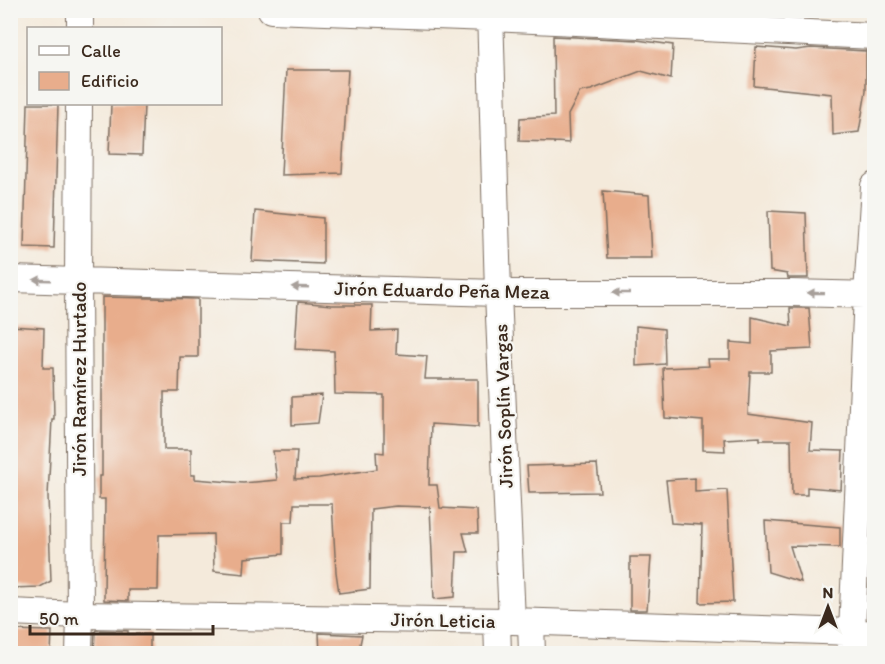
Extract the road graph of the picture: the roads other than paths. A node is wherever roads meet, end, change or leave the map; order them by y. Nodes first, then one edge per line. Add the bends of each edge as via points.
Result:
1 (80, 10) edge
2 (271, 10) edge
3 (490, 14) edge
4 (80, 27) edge
5 (874, 36) edge
6 (79, 105) edge
7 (874, 186) edge
8 (10, 279) edge
9 (78, 281) junction
10 (498, 293) junction
11 (871, 295) edge
12 (10, 612) edge
13 (80, 615) junction
14 (513, 621) junction
15 (859, 640) edge
16 (79, 654) edge
17 (498, 654) edge
18 (532, 654) edge

1 - 4 street
2 - 3 street
3 - 5 street
3 - 10 street, Jirón Soplín Vargas
6 - 9 street, Jirón Ramírez Hurtado
7 - 11 street
9 -> 8 street, Jirón Eduardo Peña Meza
10 -> 9 street, Jirón Eduardo Peña Meza
9 - 13 street, Jirón Ramírez Hurtado
11 -> 10 street, Jirón Eduardo Peña Meza
10 - 14 street, Jirón Soplín Vargas
11 - 15 street
12 - 13 street, Jirón Leticia
13 - 14 street, Jirón Leticia
13 - 16 street, Jirón Ramírez Hurtado
14 - 15 street, Jirón Leticia
14 - 17 street, Jirón Soplín Vargas
14 - 18 street, Jirón Soplín Vargas

